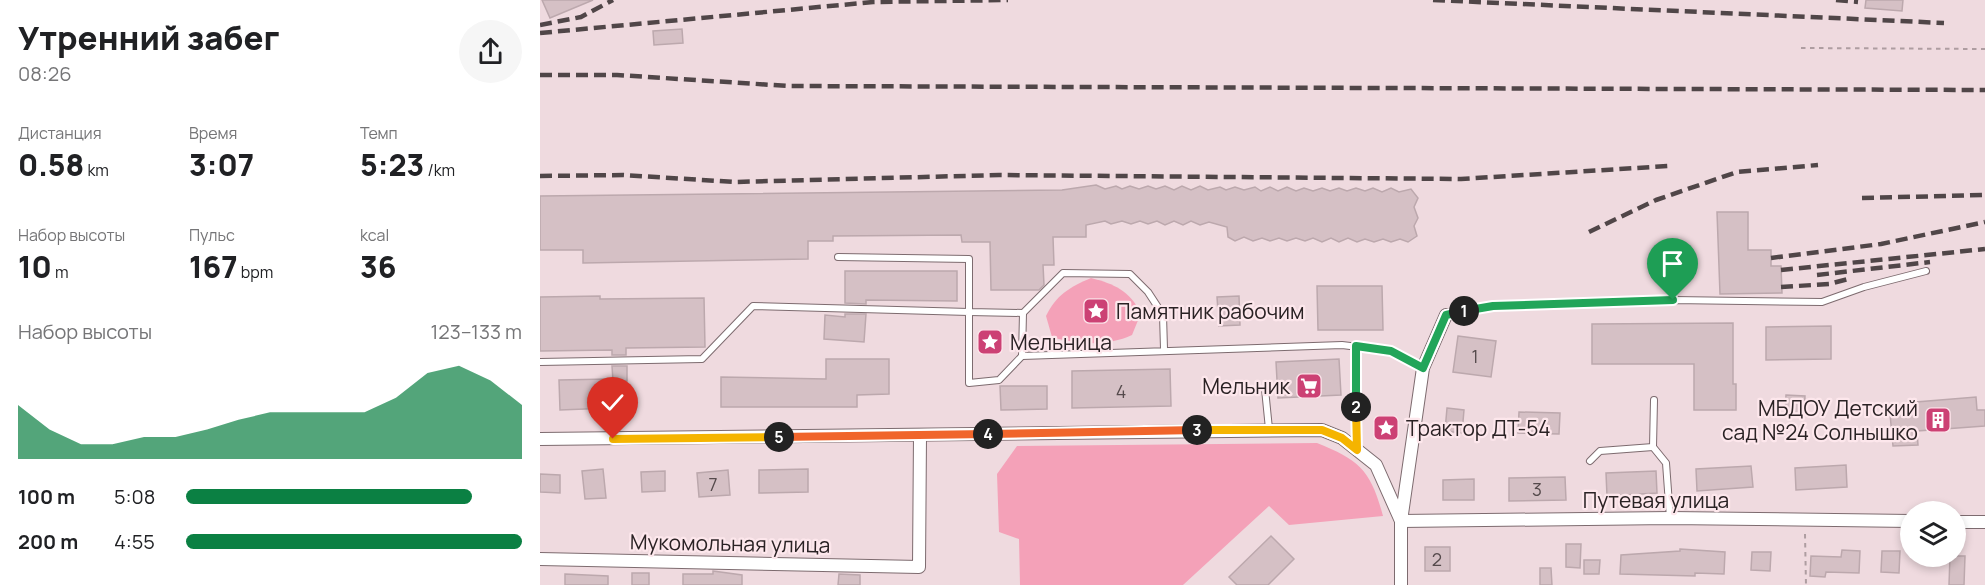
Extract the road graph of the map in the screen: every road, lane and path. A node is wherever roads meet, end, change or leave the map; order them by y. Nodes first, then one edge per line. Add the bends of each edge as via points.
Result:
1 (1801, 48) dead end
2 (1985, 49) edge
3 (838, 257) dead end
4 (1926, 271) dead end
5 (969, 312) junction
6 (1023, 313) junction
7 (1446, 315) joint
8 (1356, 346) junction
9 (1164, 349) junction
10 (1022, 356) junction
11 (540, 362) edge
12 (1423, 368) junction
13 (1265, 389) dead end
14 (1654, 400) dead end
15 (1269, 429) junction
16 (920, 436) junction
17 (540, 439) edge
18 (1653, 447) junction
19 (1357, 450) junction
20 (1590, 461) dead end
21 (1670, 518) junction
22 (1804, 519) junction
23 (1401, 521) junction
24 (1900, 521) edge
25 (1966, 522) edge
26 (1985, 522) edge
27 (540, 559) edge
28 (1401, 585) edge
29 (1806, 585) edge

1 - 2 path
3 - 5 lane via 969,259
4 - 7 lane via 1822,302 1673,300 1493,306
5 - 6 lane
5 - 10 lane via 969,383 999,380
5 - 11 lane via 753,306 702,359
6 - 9 lane via 1063,273 1130,274 1163,315
6 - 10 lane
7 - 12 street
8 - 9 lane
8 - 12 lane via 1391,351
8 - 19 lane
9 - 10 lane
12 - 23 street
13 - 15 lane
14 - 18 lane
15 - 16 street
15 - 19 street via 1322,430
16 - 17 street
16 - 27 street, Мукомольная улица via 919,567
18 - 20 lane via 1600,451
18 - 21 lane via 1666,463
19 - 23 street via 1376,465
21 - 22 street, Путевая улица
21 - 23 street, Путевая улица
22 - 24 street, Путевая улица
22 - 29 path
23 - 28 street
25 - 26 street

